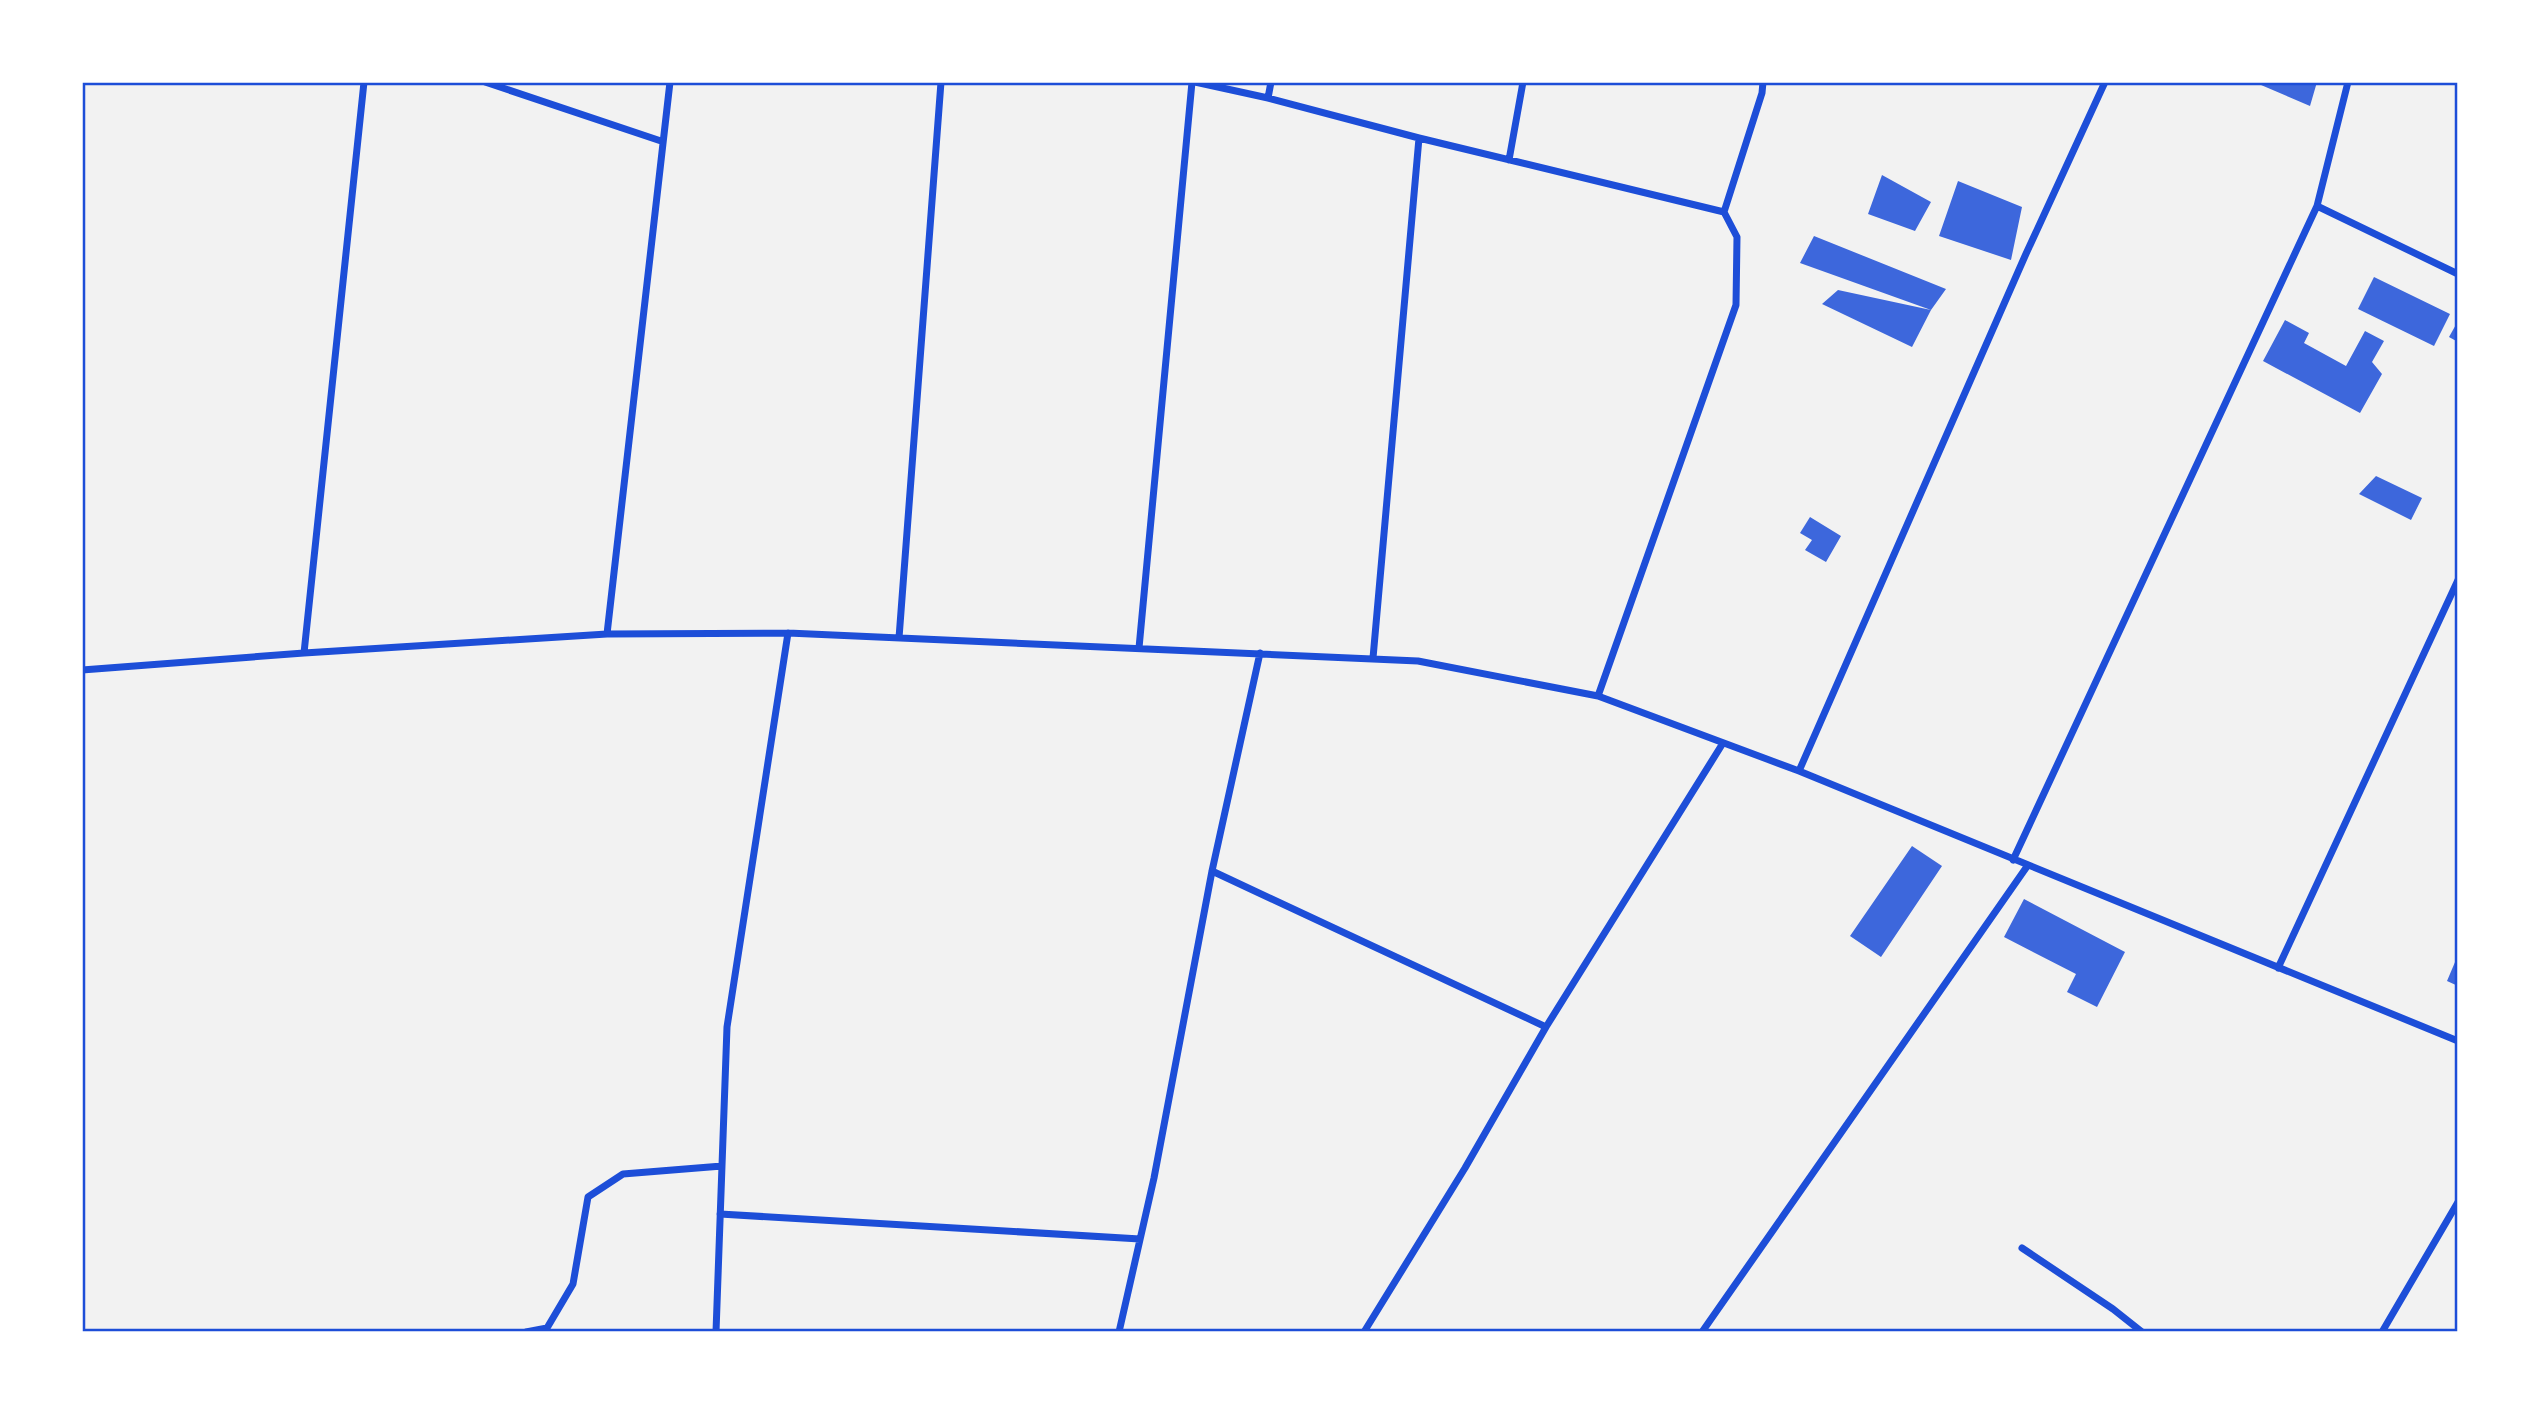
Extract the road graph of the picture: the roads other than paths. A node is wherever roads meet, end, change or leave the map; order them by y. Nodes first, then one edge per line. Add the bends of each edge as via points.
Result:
1 (364, 82) edge
2 (485, 82) edge
3 (670, 82) edge
4 (941, 82) edge
5 (1193, 82) edge
6 (1271, 82) edge
7 (1523, 82) edge
8 (1763, 82) edge
9 (2105, 82) edge
10 (2348, 82) edge
11 (1268, 98) junction
12 (1419, 138) junction
13 (661, 141) junction
14 (1509, 160) junction
15 (2317, 206) junction
16 (1724, 212) junction
17 (2458, 274) edge
18 (2458, 580) edge
19 (788, 633) junction
20 (607, 634) junction
21 (899, 638) junction
22 (1139, 648) junction
23 (304, 653) junction
24 (1260, 653) junction
25 (1373, 658) junction
26 (82, 670) edge
27 (1598, 696) junction
28 (1723, 743) junction
29 (1799, 771) junction
30 (2013, 860) junction
31 (2028, 865) junction
32 (1212, 871) junction
33 (2278, 968) junction
34 (1546, 1027) junction
35 (2458, 1041) edge
36 (722, 1166) junction
37 (2458, 1202) edge
38 (720, 1214) junction
39 (1140, 1240) junction
40 (2022, 1248) dead end
41 (526, 1332) edge
42 (716, 1332) edge
43 (1119, 1332) edge
44 (1364, 1332) edge
45 (1702, 1332) edge
46 (2142, 1332) edge
47 (2382, 1332) edge

1 - 23 street
2 - 13 street
3 - 13 street
4 - 21 street
5 - 11 street
5 - 22 street
6 - 11 street
7 - 14 street
8 - 16 street
9 - 29 street
10 - 15 street
11 - 12 street
12 - 14 street
12 - 25 street
13 - 20 street
14 - 16 street
15 - 17 street
15 - 30 street
16 - 27 street via 1737,237 1736,305
18 - 33 street
19 - 20 street
19 - 21 street
19 - 36 street via 727,1027
20 - 23 street
21 - 22 street
22 - 24 street
23 - 26 street
24 - 25 street
24 - 32 street
25 - 27 street via 1418,661
27 - 28 street
28 - 29 street
28 - 34 street
29 - 30 street
30 - 31 street
31 - 33 street
31 - 45 street
32 - 34 street
32 - 39 street
33 - 35 street
34 - 44 street
36 - 38 street
36 - 41 street via 623,1174 588,1197 573,1284 547,1328
37 - 47 street
38 - 39 street
38 - 42 street
39 - 43 street
40 - 46 street

